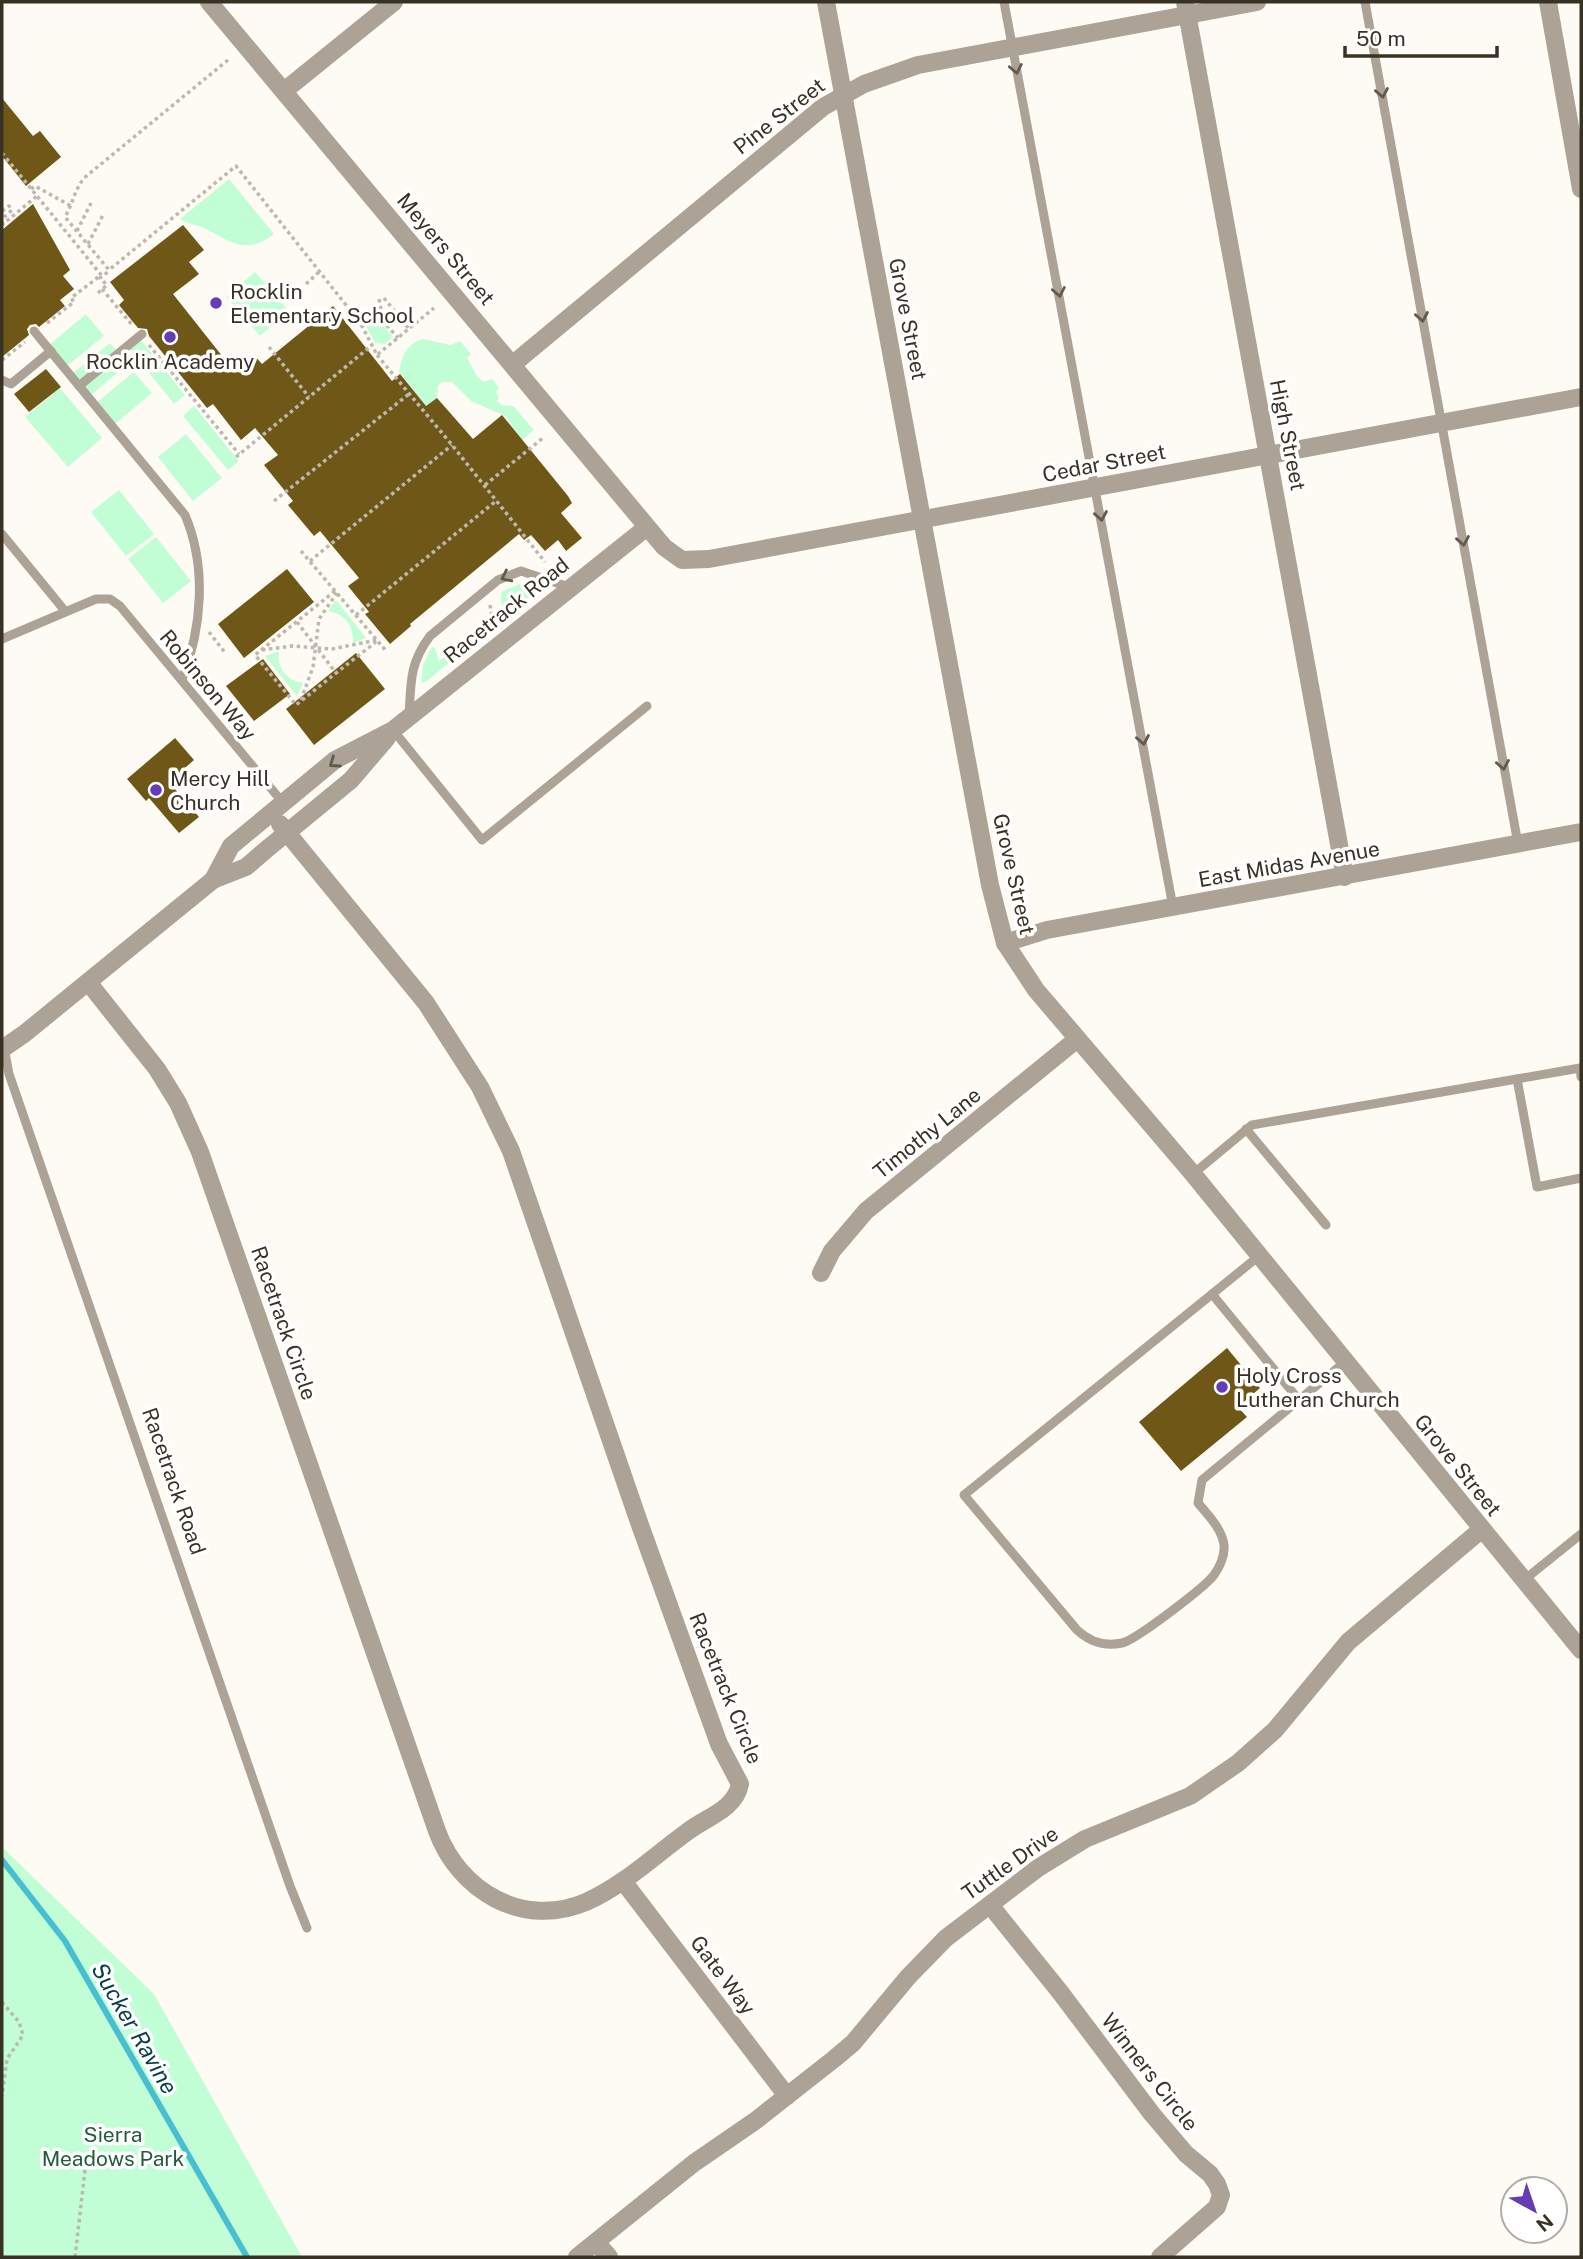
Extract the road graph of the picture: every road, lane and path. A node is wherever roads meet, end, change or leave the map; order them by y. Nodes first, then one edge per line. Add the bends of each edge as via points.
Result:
1 (209, 2) edge
2 (394, 2) edge
3 (826, 2) edge
4 (1004, 2) edge
5 (1257, 2) edge
6 (1365, 2) edge
7 (1548, 2) edge
8 (1186, 9) edge
9 (1012, 47) junction
10 (228, 60) dead end
11 (284, 91) junction
12 (844, 95) junction
13 (2, 153) edge
14 (31, 189) junction
15 (1581, 189) edge
16 (37, 196) junction
17 (91, 203) dead end
18 (71, 206) junction
19 (2, 211) edge
20 (103, 215) dead end
21 (65, 217) junction
22 (2, 220) edge
23 (59, 223) junction
24 (77, 230) junction
25 (88, 245) junction
26 (109, 270) junction
27 (319, 272) junction
28 (102, 275) junction
29 (306, 284) dead end
30 (434, 308) dead end
31 (410, 329) junction
32 (35, 332) junction
33 (141, 334) junction
34 (398, 338) junction
35 (371, 346) junction
36 (269, 347) dead end
37 (51, 351) junction
38 (377, 355) junction
39 (2, 360) edge
40 (513, 364) junction
41 (2, 380) edge
42 (79, 386) junction
43 (409, 394) junction
44 (309, 397) junction
45 (1581, 397) edge
46 (1442, 424) junction
47 (543, 438) dead end
48 (452, 444) junction
49 (1269, 455) junction
50 (485, 486) junction
51 (1096, 487) junction
52 (496, 500) junction
53 (274, 501) dead end
54 (922, 521) junction
55 (647, 527) junction
56 (2, 534) edge
57 (301, 551) dead end
58 (310, 561) junction
59 (545, 562) dead end
60 (569, 587) junction
61 (336, 592) junction
62 (65, 611) junction
63 (356, 615) junction
64 (198, 620) junction
65 (297, 622) junction
66 (2, 639) edge
67 (377, 640) junction
68 (316, 647) junction
69 (261, 651) junction
70 (387, 652) dead end
71 (226, 654) dead end
72 (336, 673) junction
73 (181, 680) junction
74 (300, 702) junction
75 (647, 706) dead end
76 (408, 718) junction
77 (393, 730) junction
78 (282, 821) junction
79 (1581, 832) edge
80 (1518, 845) junction
81 (1345, 877) junction
82 (213, 880) junction
83 (1173, 907) junction
84 (1005, 943) junction
85 (88, 982) junction
86 (1076, 1040) junction
87 (3, 1047) edge
88 (1581, 1077) edge
89 (1517, 1079) junction
90 (1246, 1129) junction
91 (1193, 1174) junction
92 (1581, 1178) edge
93 (1326, 1225) dead end
94 (1259, 1255) junction
95 (821, 1273) dead end
96 (1212, 1294) junction
97 (1345, 1362) junction
98 (1299, 1400) junction
99 (1482, 1529) junction
100 (1581, 1534) edge
101 (1524, 1580) junction
102 (1578, 1641) edge
103 (623, 1881) junction
104 (990, 1905) junction
105 (307, 1928) dead end
106 (2, 2002) edge
107 (2, 2096) edge
108 (787, 2096) junction
109 (85, 2170) dead end
110 (596, 2242) junction
111 (75, 2257) edge
112 (577, 2257) edge
113 (609, 2257) edge
114 (1160, 2257) edge

1 - 11 street, Meyers Street
2 - 11 street
3 - 12 street, Grove Street
4 - 9 lane
5 - 8 street, Pine Street
6 -> 46 lane
7 - 15 street
8 - 9 street, Pine Street
8 - 49 street, High Street
9 - 12 street, Pine Street via 918,65
9 -> 51 lane
10 - 18 path via 85,178 74,191
11 - 40 street, Meyers Street
12 - 40 street, Pine Street via 823,107
12 - 54 street, Grove Street
13 - 14 path
14 - 16 path
14 - 18 path via 35,186
16 - 22 path via 3,224
16 - 23 path
17 - 24 path
18 - 21 path
19 - 22 path via 9,206 12,210
20 - 25 path
21 - 23 path
21 - 24 path
23 - 28 path
24 - 25 path
25 - 26 path
26 - 27 path via 236,166
26 - 28 path
27 - 29 path
27 - 35 path via 361,324
28 - 32 path
28 - 33 path via 107,285 100,291
30 - 31 path
31 - 34 path
31 - 34 path via 382,299 383,321
32 - 37 lane
32 - 39 path
33 - 42 lane
33 - 44 path via 237,456
34 - 38 path
35 - 38 path
35 - 44 path
36 - 44 path
37 - 41 lane via 11,384
37 - 42 lane
38 - 43 path
40 - 55 street, Meyers Street
42 - 64 lane via 184,515 198,557
43 - 48 path
43 - 53 path
45 - 46 street, Cedar Street
46 - 49 street, Cedar Street
46 -> 80 lane
47 - 50 path
48 - 50 path
48 - 58 path
49 - 51 street, Cedar Street
49 - 81 street, High Street
50 - 52 path
51 - 54 street, Cedar Street
51 -> 83 lane
52 - 59 path
52 - 63 path
54 - 55 street, Cedar Street via 696,560 673,555
54 - 84 street, Grove Street via 990,885
55 - 60 street, Racetrack Road
56 - 62 lane
57 - 58 path
58 - 61 path
60 - 76 street, Racetrack Road
60 -> 76 lane via 520,571 498,580 424,643 412,667
61 - 63 path
61 - 65 path
61 - 68 path via 319,619
62 - 66 lane
62 - 73 lane, Robinson Way via 96,599 110,600
63 - 67 path
64 - 71 path
64 - 73 lane
65 - 68 path
65 - 69 path
67 - 68 path via 332,649
67 - 70 path
67 - 72 path
68 - 69 path
68 - 72 path
68 - 74 path
69 - 74 path via 256,655 296,705
72 - 74 path
73 - 78 lane, Robinson Way via 279,798
75 - 77 lane via 482,840
76 - 77 street, Racetrack Road
77 - 78 street, Racetrack Road via 351,780
77 -> 78 street, Racetrack Road via 335,760
78 - 82 street, Racetrack Road via 246,867
78 - 82 street, Racetrack Road via 230,846
78 - 103 street, Racetrack Circle via 426,1003 480,1087 511,1151 639,1525 719,1744 737,1775 739,1790 733,1802 688,1830
79 - 80 street, East Midas Avenue
80 - 81 street, East Midas Avenue
81 - 83 street, East Midas Avenue
82 - 85 street, Racetrack Road
83 - 84 street, East Midas Avenue via 1047,930
84 - 86 street, Grove Street
85 - 87 street, Racetrack Road
85 - 103 street, Racetrack Circle via 157,1069 200,1152 448,1856 467,1880 490,1897 530,1909 573,1906
86 - 91 street, Grove Street
86 - 95 street, Timothy Lane via 866,1211 832,1251
87 - 105 lane, Racetrack Road
88 - 89 lane via 1580,1068
89 - 90 lane
89 - 92 lane via 1536,1187
90 - 91 lane
90 - 93 lane
91 - 94 street, Grove Street
94 - 96 lane
94 - 97 street, Grove Street
96 - 98 lane
96 - 98 lane via 964,1495 1090,1642 1124,1643 1140,1635 1212,1577 1221,1563 1224,1545 1219,1530 1198,1503 1202,1480
97 - 98 lane
97 - 99 street, Grove Street
99 - 101 street, Grove Street
99 - 104 street, Tuttle Drive via 1348,1642 1275,1730 1238,1763 1176,1802 1064,1850
100 - 101 lane
101 - 102 street, Grove Street
103 - 108 street, Gate Way
104 - 108 street, Tuttle Drive via 929,1955 853,2043
104 - 114 street, Winners Circle via 1152,2114 1217,2184 1221,2195 1217,2207
106 - 107 path via 19,2022 23,2035 7,2059
108 - 110 street, Tuttle Drive
109 - 111 path
110 - 112 street, Tuttle Drive
110 - 113 street

